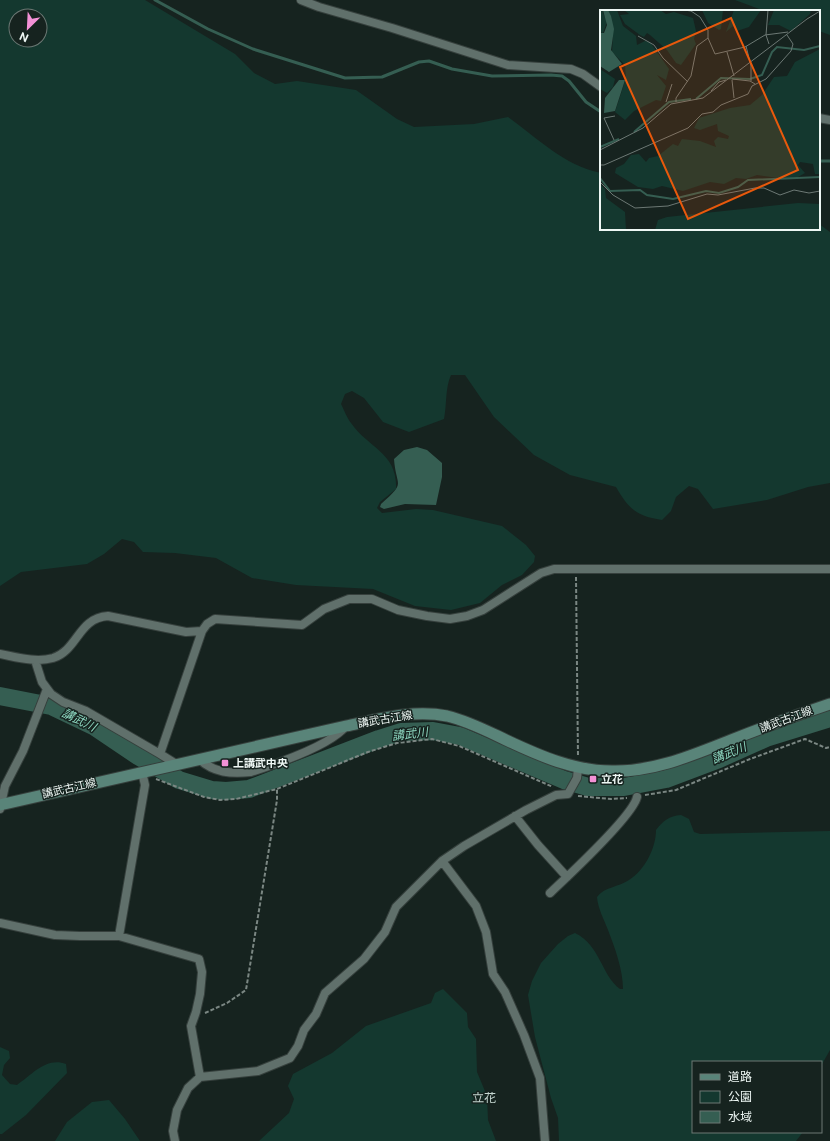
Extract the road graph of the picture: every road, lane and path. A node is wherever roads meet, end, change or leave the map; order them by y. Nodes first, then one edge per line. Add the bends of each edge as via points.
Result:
1 (301, 0) edge
2 (600, 86) edge
3 (820, 118) edge
4 (830, 120) edge
5 (576, 568) junction
6 (830, 569) edge
7 (202, 631) junction
8 (0, 654) edge
9 (35, 660) junction
10 (47, 689) junction
11 (830, 704) edge
12 (346, 726) junction
13 (830, 747) edge
14 (160, 754) junction
15 (199, 759) junction
16 (172, 765) junction
17 (145, 771) junction
18 (577, 773) junction
19 (277, 789) junction
20 (570, 792) junction
21 (637, 797) junction
22 (0, 806) edge
23 (515, 816) junction
24 (442, 861) junction
25 (567, 877) junction
26 (550, 894) dead end
27 (0, 923) edge
28 (119, 936) junction
29 (196, 1012) junction
30 (200, 1077) junction
31 (175, 1141) edge
32 (546, 1141) edge

1 - 2 street via 508,65 571,69
3 - 4 street
5 - 6 street
5 - 7 street via 554,569 541,573 483,610 456,618 405,612 372,598 349,599 324,609 302,624 220,619 207,624
5 - 18 path
7 - 9 street via 186,632 100,616 89,622 54,658
7 - 14 street
8 - 9 street
9 - 10 street
10 - 14 street via 63,702 86,711
10 - 22 street via 23,751 5,786
11 - 18 main road, 講武古江線 via 677,760 627,770
12 - 15 main road, 講武古江線
12 - 15 street via 340,734 322,744 251,772 218,771
12 - 18 main road, 講武古江線 via 398,715 446,716 471,723
13 - 21 path via 826,748 805,739 750,758 676,790
14 - 16 street
15 - 16 main road, 講武古江線
16 - 17 main road, 講武古江線
17 - 19 path via 189,793 220,800 236,799
17 - 22 main road, 講武古江線
17 - 28 street via 145,785
18 - 20 street
19 - 20 path via 368,752 398,743 432,739 459,746
19 - 29 path via 246,990 211,1012
20 - 21 path via 611,799
20 - 23 street via 556,795
21 - 25 street via 622,820
23 - 24 street
23 - 25 street
24 - 30 street via 396,907 385,932 364,959 325,993 316,1014 304,1030 290,1058 258,1071
24 - 32 street via 476,906 486,932 493,974 505,992 540,1078
25 - 26 street
27 - 28 street via 55,935
28 - 29 street via 199,959 202,972
29 - 30 street via 191,1026
30 - 31 street via 188,1088 177,1110 173,1131

